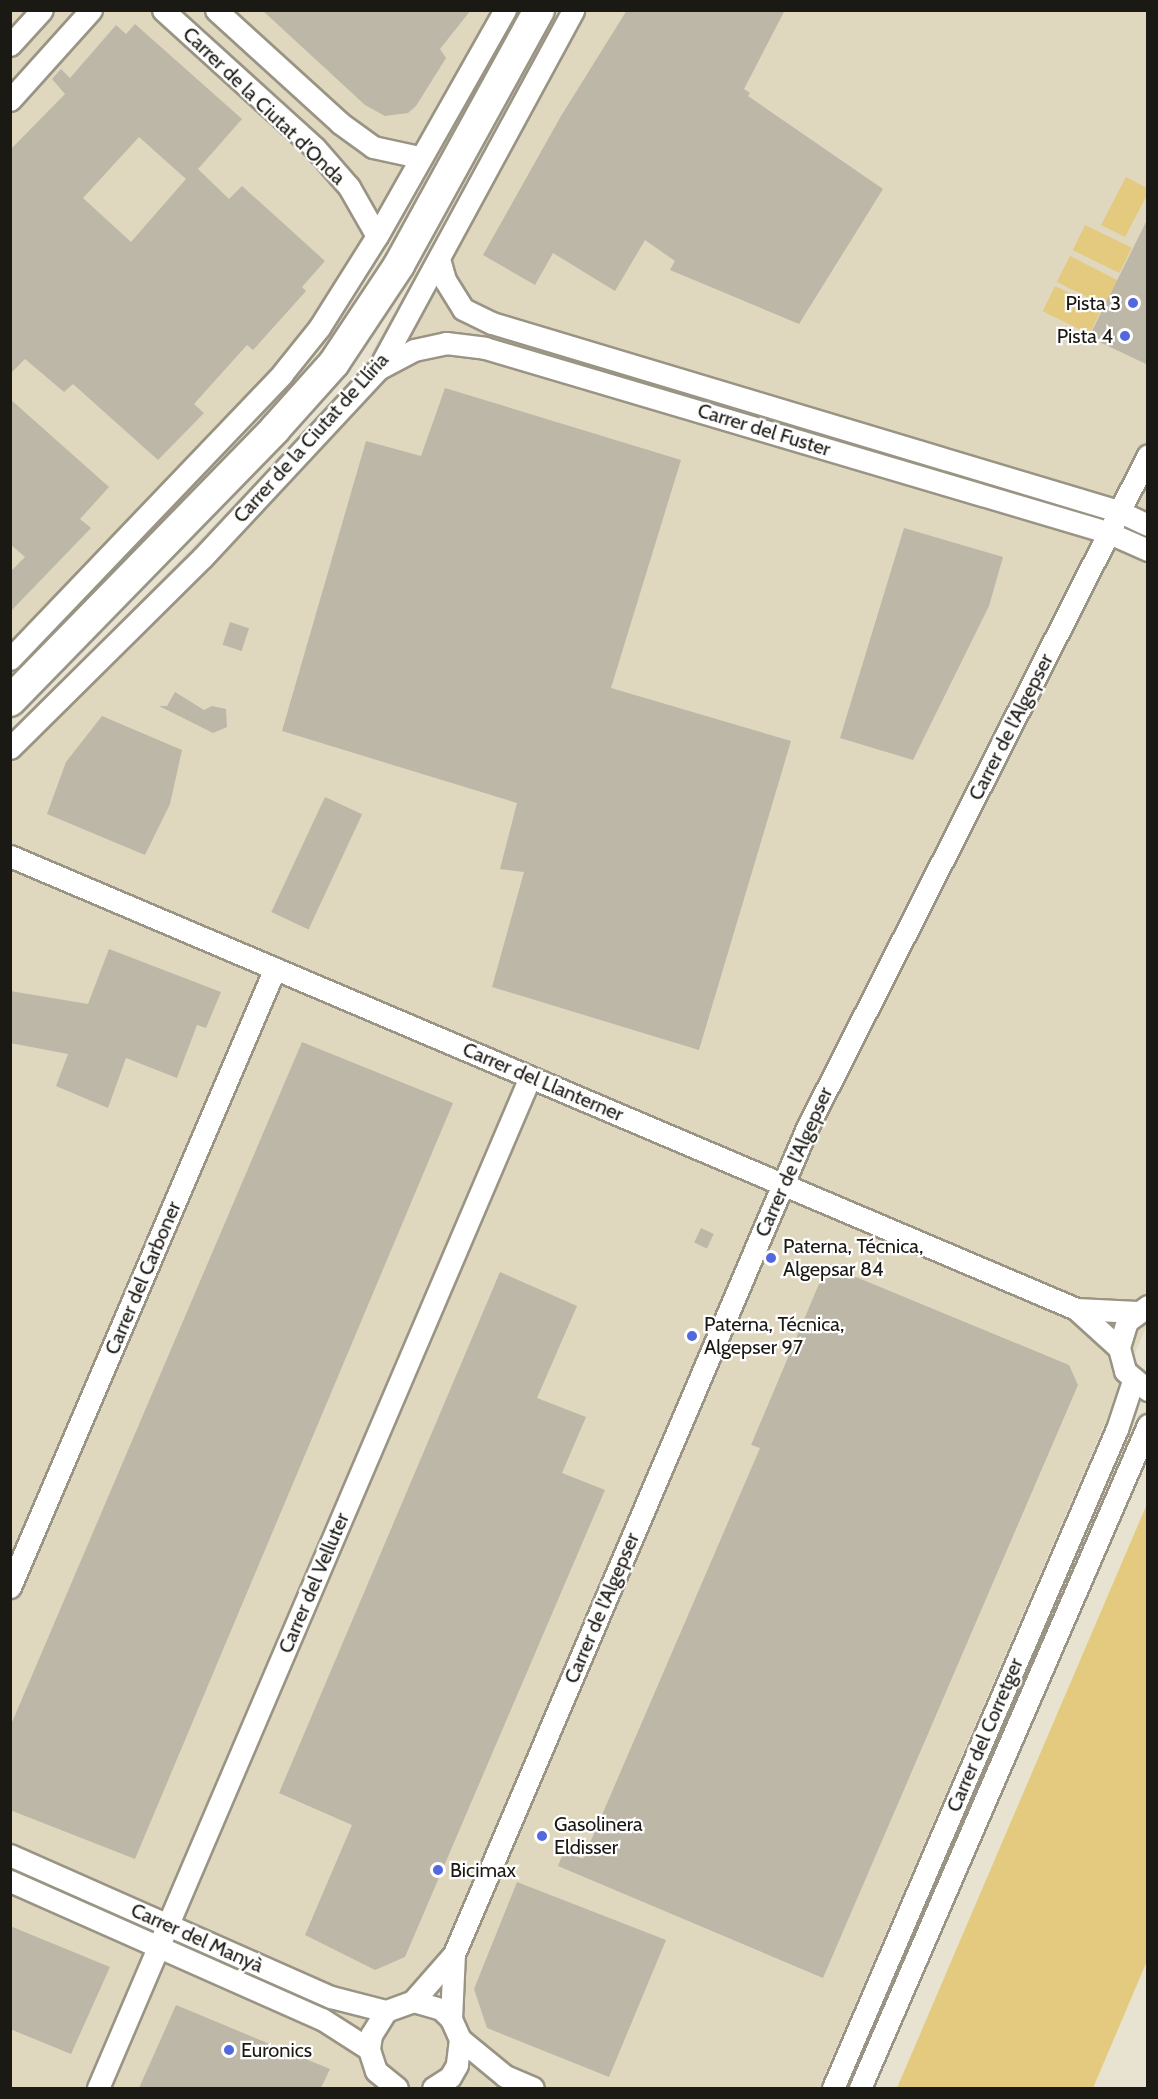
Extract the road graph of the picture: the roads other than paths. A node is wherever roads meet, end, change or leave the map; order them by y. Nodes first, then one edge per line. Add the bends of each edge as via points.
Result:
1 (42, 10) edge
2 (91, 10) edge
3 (163, 10) edge
4 (216, 10) edge
5 (505, 10) edge
6 (539, 10) edge
7 (573, 10) edge
8 (10, 45) edge
9 (10, 100) edge
10 (419, 157) junction
11 (377, 236) junction
12 (439, 259) junction
13 (379, 368) junction
14 (1148, 455) edge
15 (1118, 511) junction
16 (1148, 525) edge
17 (1107, 532) junction
18 (1148, 550) edge
19 (10, 659) edge
20 (10, 701) edge
21 (10, 748) edge
22 (10, 856) edge
23 (275, 968) junction
24 (530, 1077) junction
25 (783, 1185) junction
26 (1076, 1309) junction
27 (1142, 1309) edge
28 (1119, 1348) junction
29 (1140, 1385) edge
30 (1148, 1425) edge
31 (10, 1587) edge
32 (10, 1855) edge
33 (10, 1881) edge
34 (168, 1924) junction
35 (158, 1946) junction
36 (454, 1954) junction
37 (413, 2001) junction
38 (386, 2011) junction
39 (452, 2019) junction
40 (460, 2039) junction
41 (369, 2049) junction
42 (388, 2086) edge
43 (443, 2087) edge
44 (98, 2088) edge
45 (533, 2088) edge
46 (832, 2088) edge
47 (860, 2088) edge

1 - 8 street
2 - 9 street
3 - 11 street, Carrer de la Ciutat d’Onda via 315,148 349,187
4 - 10 street, Carrer de la Ciutat d’Onda via 340,123 373,147
5 - 10 street
6 - 20 street, Carrer de la Ciutat de Llíria via 399,265 334,363 275,429
7 - 12 street, Carrer de la Ciutat de Llíria
10 - 11 street
11 - 19 street via 319,328 282,374
12 - 13 street, Carrer de la Ciutat de Llíria
12 - 15 street, Carrer del Fuster via 445,280 464,309 492,323
13 - 17 street, Carrer del Fuster via 414,350 446,343 485,348
13 - 21 street, Carrer de la Ciutat de Llíria via 202,558
14 - 15 street, Carrer de l'Algepser
15 - 16 street, Carrer del Fuster
15 - 17 street, Carrer de l'Algepser
17 - 18 street, Carrer del Fuster
17 - 25 street, Carrer de l'Algepser via 807,1128
22 - 23 street, Carrer del Llanterner
23 - 24 street, Carrer del Llanterner
23 - 31 street, Carrer del Carboner
24 - 25 street, Carrer del Llanterner
24 - 34 street, Carrer del Velluter
25 - 26 street, Carrer del Llanterner
25 - 36 street, Carrer de l'Algepser
26 - 27 street, Carrer del Llanterner
26 - 28 street, Carrer del Llanterner
27 - 28 street via 1127,1322
28 - 29 street via 1125,1371
29 - 46 street, Carrer del Corretger via 1117,1429
30 - 47 street, Carrer del Corretger
32 - 34 street, Carrer del Manyà
33 - 35 street, Carrer del Manyà
34 - 35 street, Carrer del Velluter
34 - 38 street, Carrer del Manyà via 331,1997
35 - 41 street, Carrer del Manyà via 322,2019
35 - 44 street, Carrer del Velluter
36 - 37 street
36 - 39 street
37 - 38 street
37 - 39 street via 428,2002
38 - 41 street via 371,2035
39 - 40 street
40 - 43 street via 457,2065
40 - 45 street via 505,2076
41 - 42 street

